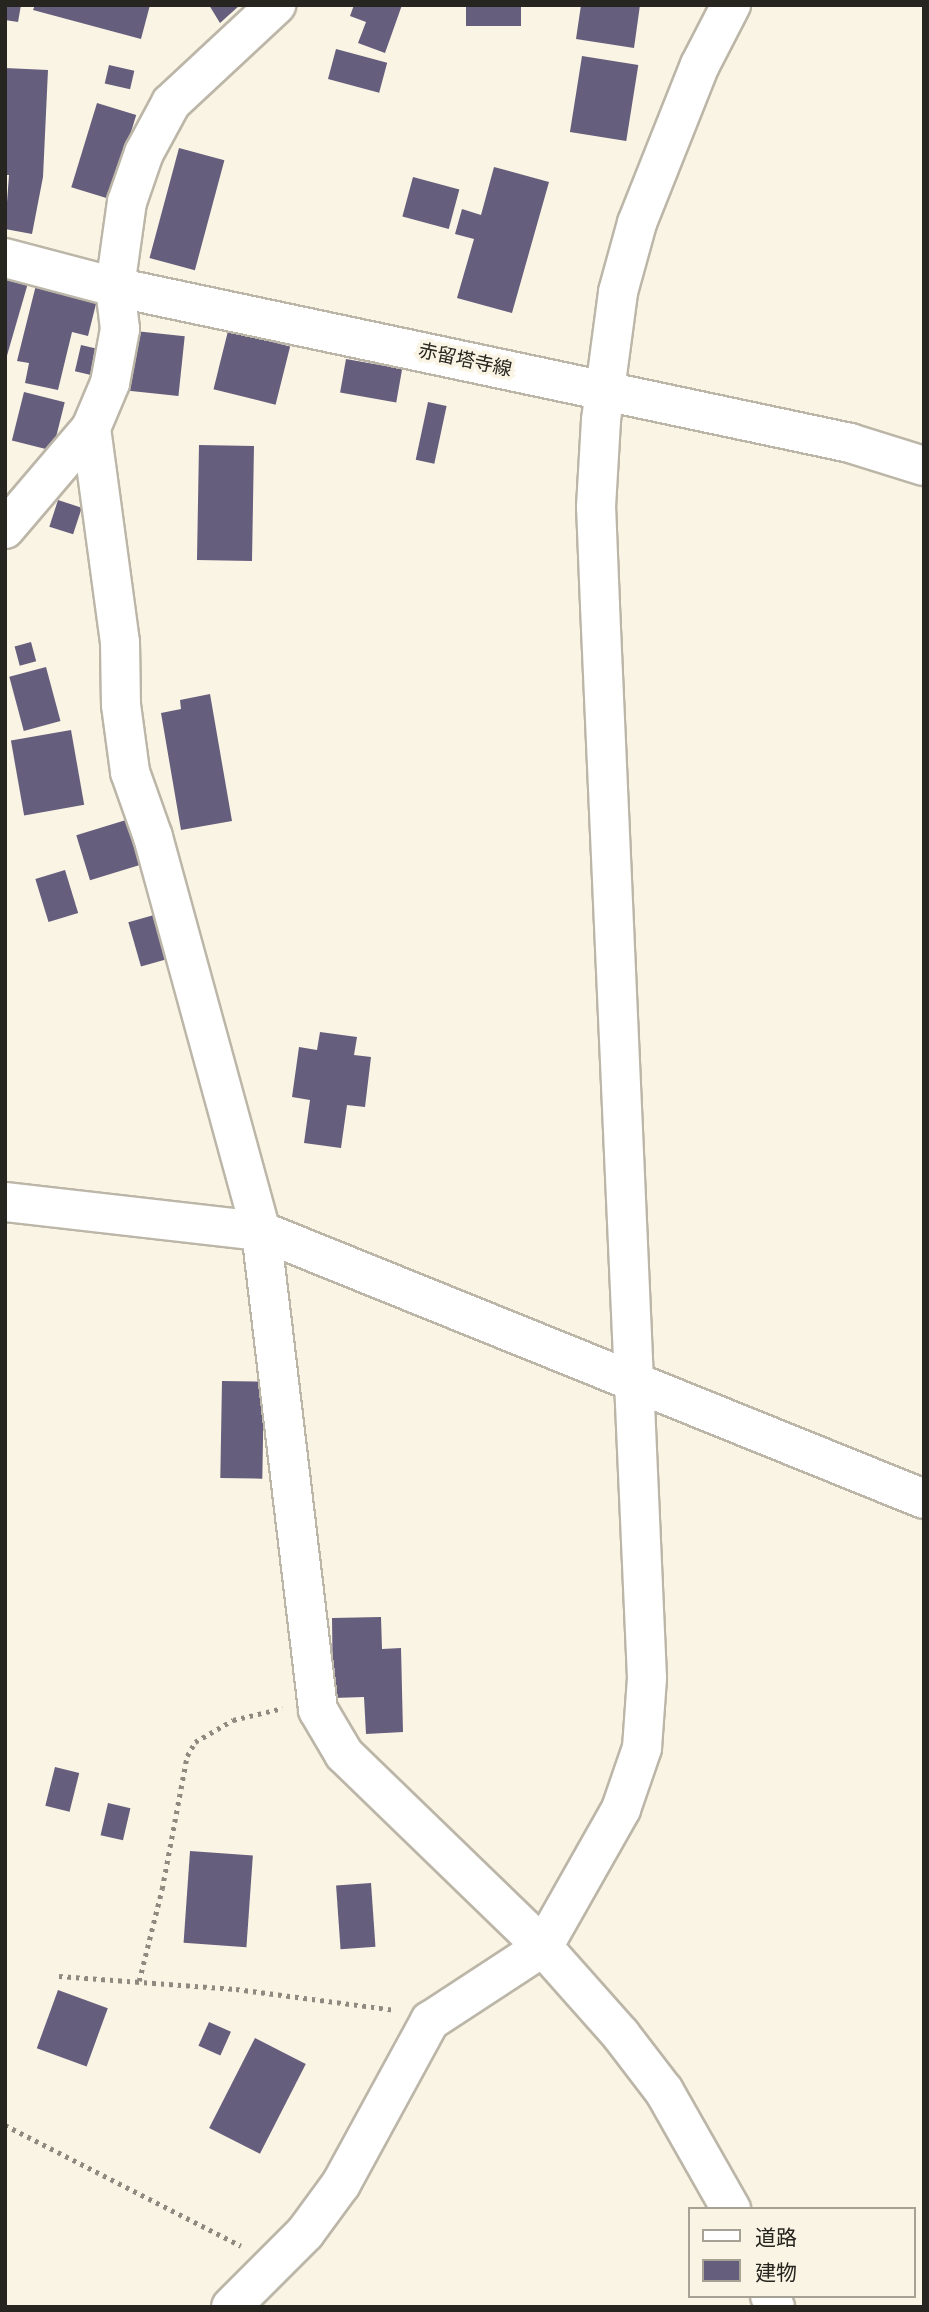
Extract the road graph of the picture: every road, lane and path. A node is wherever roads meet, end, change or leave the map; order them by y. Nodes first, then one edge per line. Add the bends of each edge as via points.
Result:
1 (276, 5) edge
2 (731, 5) edge
3 (5, 258) edge
4 (115, 287) junction
5 (603, 390) junction
6 (92, 428) junction
7 (924, 466) edge
8 (5, 530) edge
9 (5, 1202) edge
10 (261, 1231) junction
11 (635, 1380) junction
12 (924, 1499) edge
13 (316, 1699) junction
14 (543, 1947) junction
15 (59, 1976) dead end
16 (139, 1982) junction
17 (456, 2001) junction
18 (5, 2125) edge
19 (730, 2207) edge
20 (274, 2262) junction
21 (231, 2307) edge

1 - 4 street via 171,103 144,153 127,202
2 - 5 street via 699,65 637,223 618,292
3 - 4 street, 赤留塔寺線
4 - 5 street, 赤留塔寺線
4 - 6 street via 120,329 110,383
5 - 7 street, 赤留塔寺線 via 850,443
5 - 11 street via 596,507
6 - 8 street
6 - 10 street via 120,642 121,705 130,772 153,837
9 - 10 street
10 - 11 street
10 - 13 street
11 - 12 street
11 - 14 street via 647,1678 642,1748 621,1809
13 - 14 street via 344,1754
13 - 16 path via 233,1720 195,1742 187,1756
14 - 17 street
14 - 19 street via 664,2091
15 - 16 path
16 - 17 path via 417,2012
17 - 20 street via 430,2021 341,2185 305,2233
18 - 20 path
20 - 21 street

